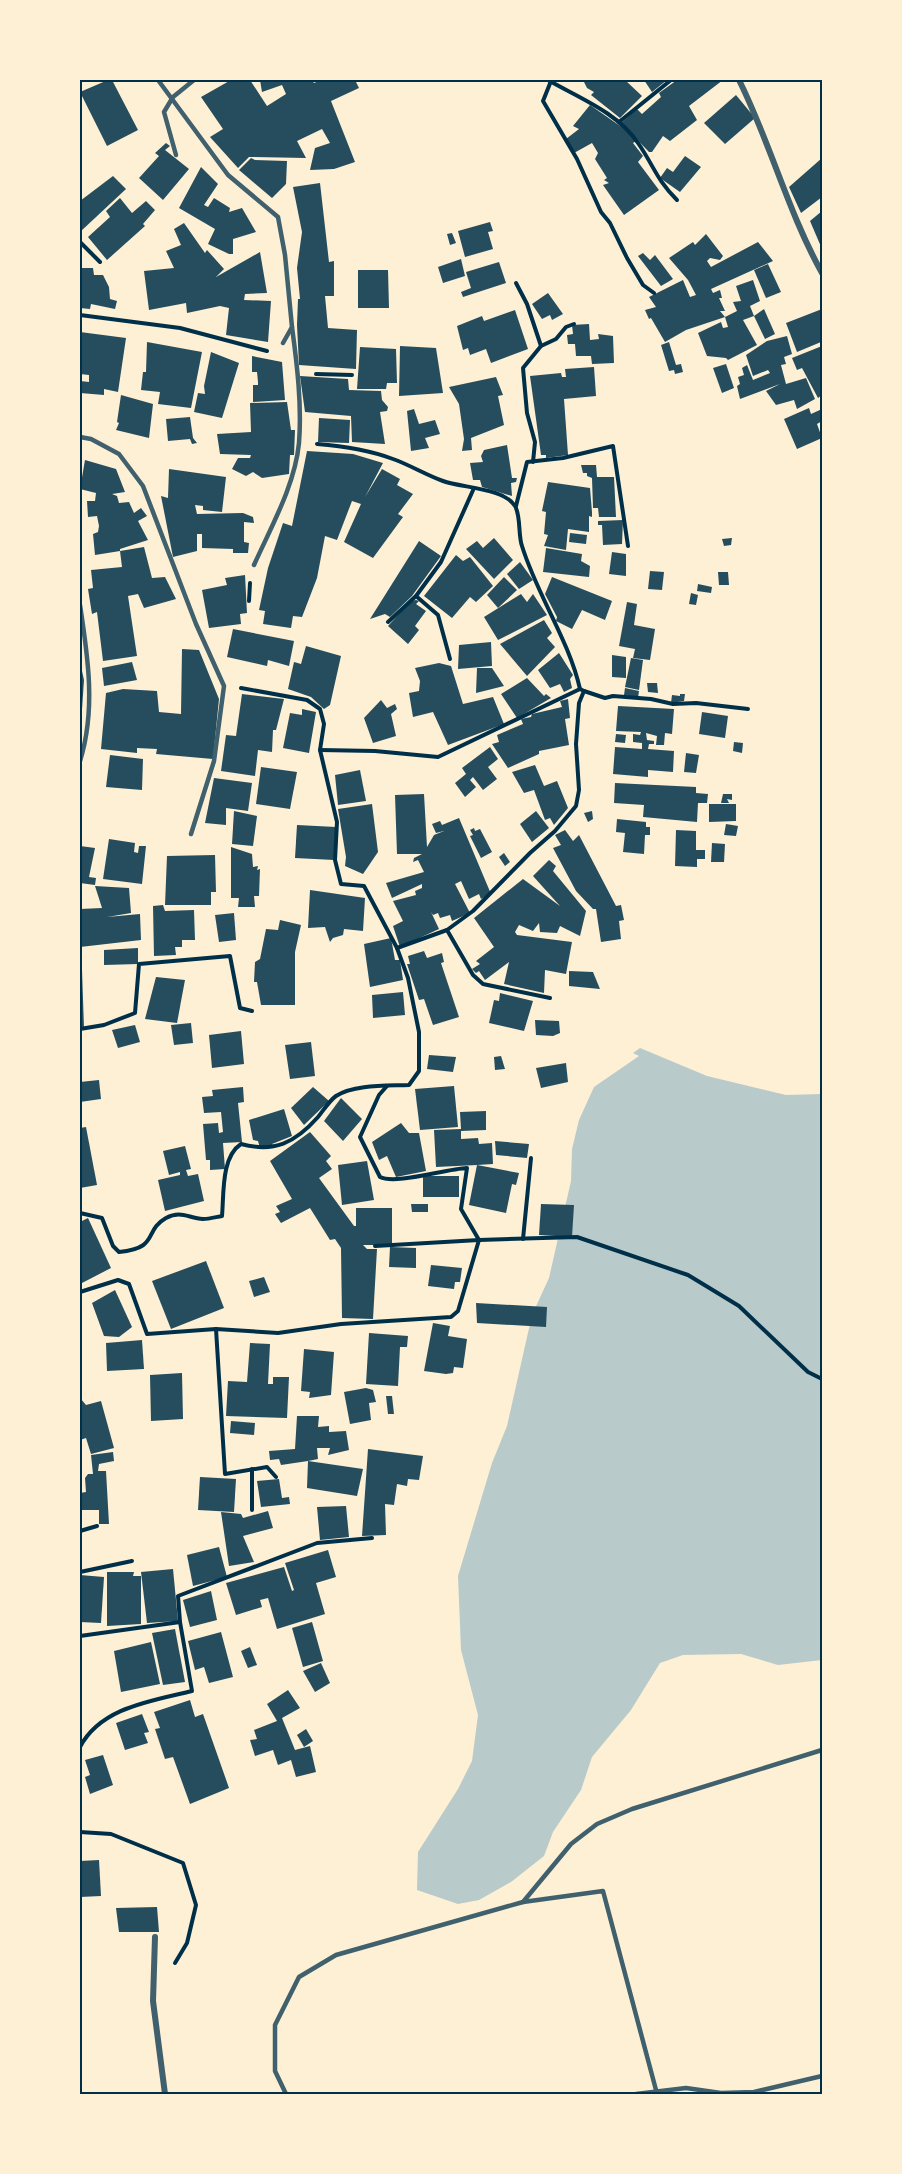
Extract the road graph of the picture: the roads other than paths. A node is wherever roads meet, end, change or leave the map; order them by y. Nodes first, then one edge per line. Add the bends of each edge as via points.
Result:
1 (158, 80) edge
2 (194, 80) edge
3 (739, 80) edge
4 (173, 97) junction
5 (176, 155) dead end
6 (822, 273) edge
7 (292, 327) junction
8 (283, 343) road end
9 (80, 437) edge
10 (254, 565) dead end
11 (80, 605) edge
12 (80, 761) edge
13 (191, 834) dead end
14 (822, 1750) edge
15 (523, 1902) junction
16 (155, 1937) dead end
17 (822, 2076) edge
18 (656, 2090) junction
19 (165, 2094) edge
20 (286, 2094) edge
21 (636, 2094) edge

1 - 4 lane
2 - 4 lane
3 - 6 street
4 - 5 lane via 164,112
4 - 7 lane via 228,175 278,217
7 - 8 lane
7 - 10 lane via 299,442 286,490
9 - 13 lane via 119,454 143,486 224,686 214,761
11 - 12 lane via 90,701
14 - 15 lane via 632,1809 597,1824 571,1844
15 - 18 lane via 603,1891
15 - 20 lane via 336,1955 299,1977 275,2025 275,2071
16 - 19 street via 153,2001
17 - 18 lane via 754,2092
18 - 21 lane

